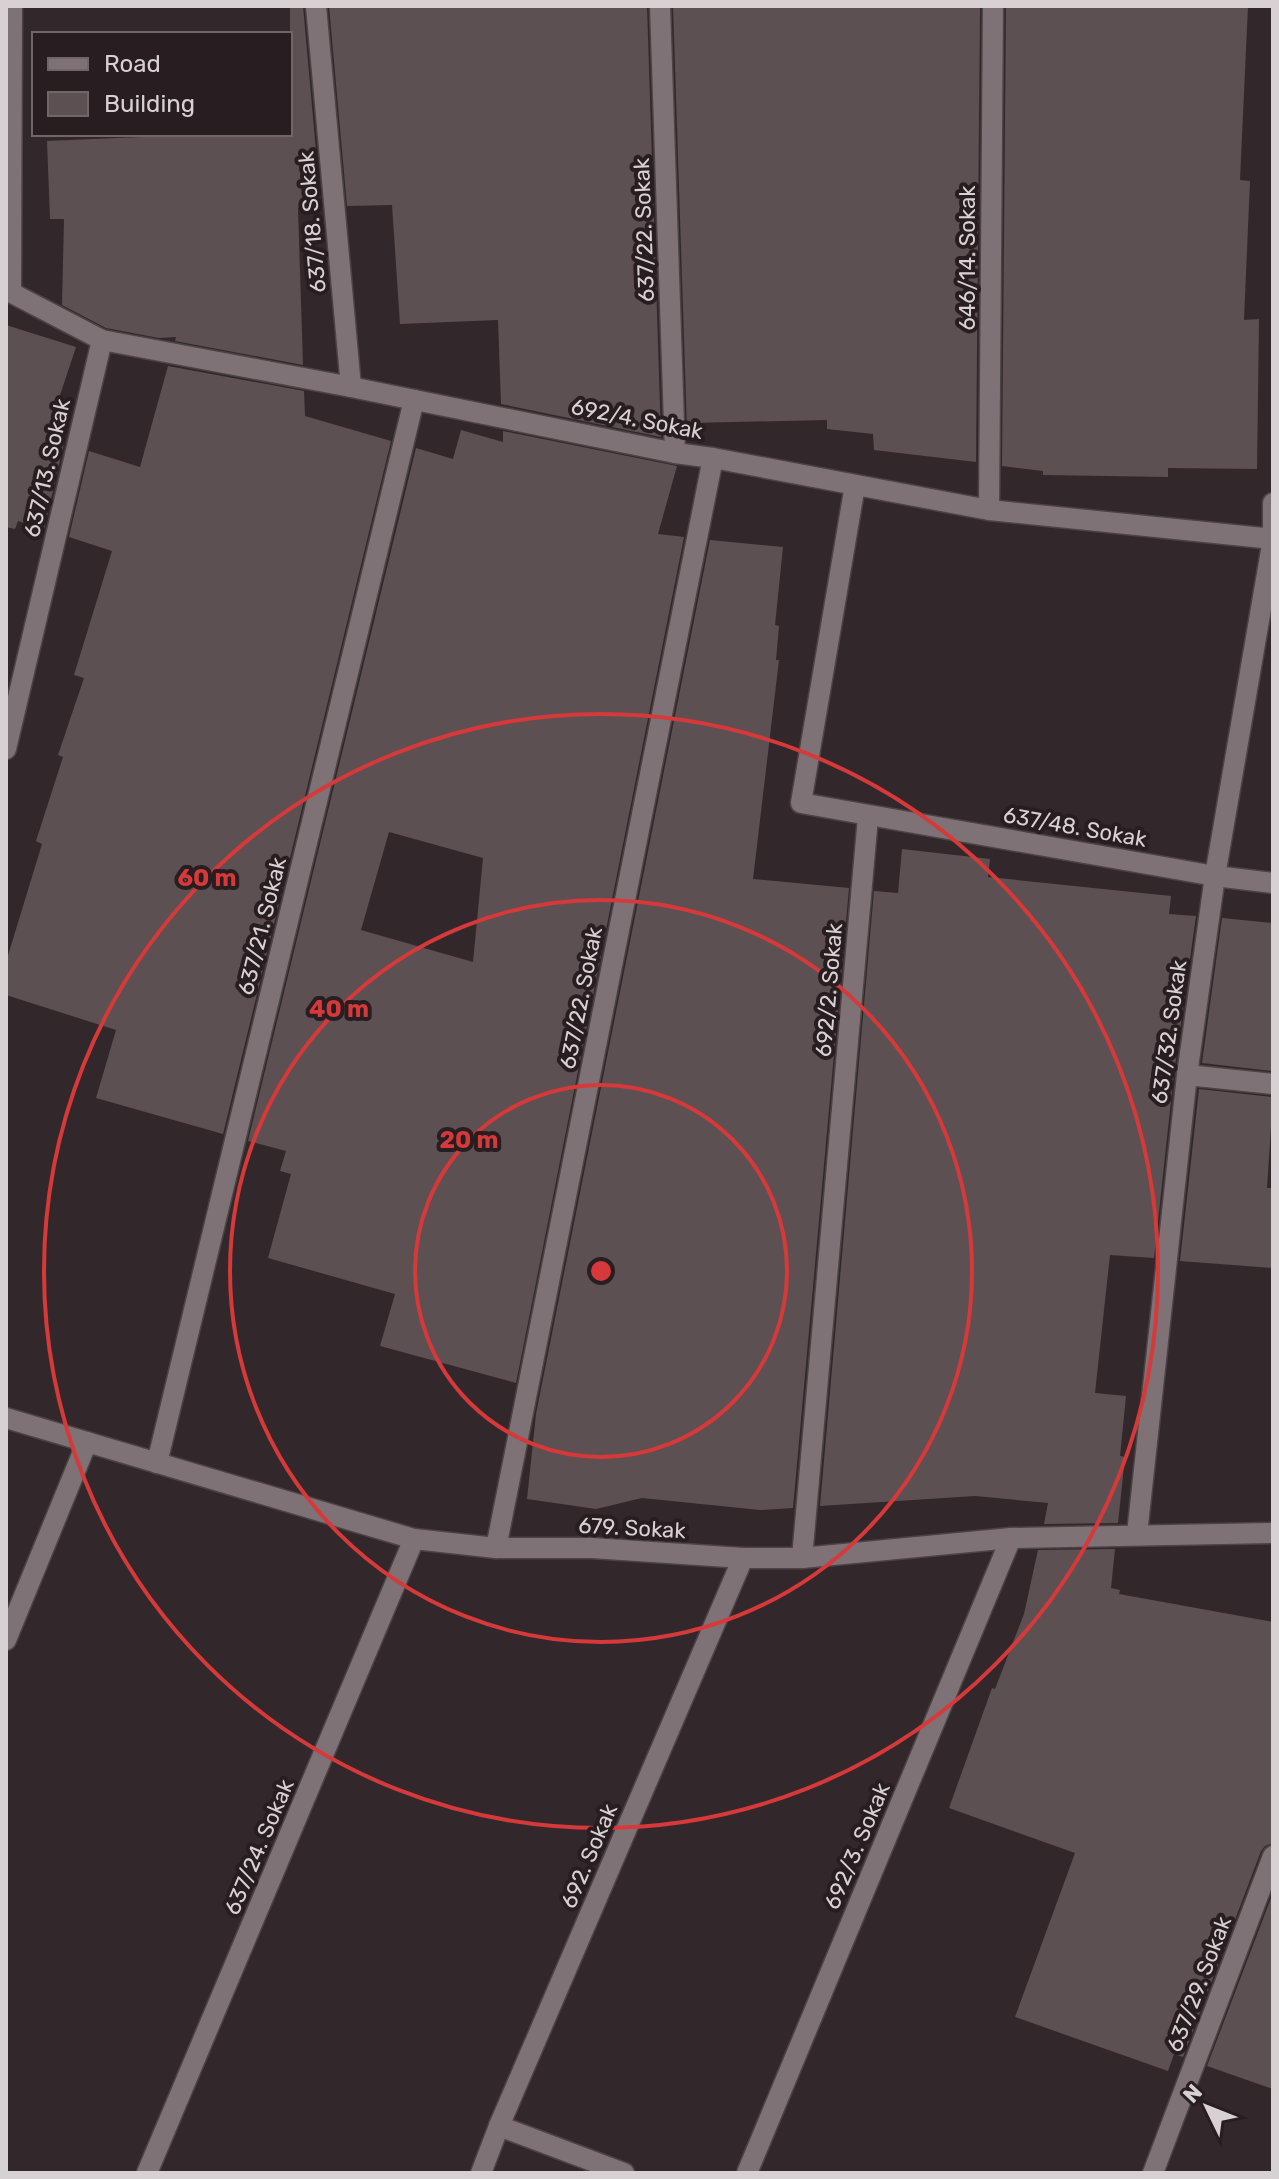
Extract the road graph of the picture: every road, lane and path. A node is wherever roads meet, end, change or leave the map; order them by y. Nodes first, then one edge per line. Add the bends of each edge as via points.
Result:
1 (12, 6) edge
2 (316, 6) edge
3 (660, 6) edge
4 (993, 6) edge
5 (9, 290) edge
6 (102, 340) junction
7 (351, 387) junction
8 (414, 400) junction
9 (675, 453) junction
10 (713, 458) junction
11 (855, 485) junction
12 (1273, 503) edge
13 (989, 510) junction
14 (1273, 539) edge
15 (6, 749) edge
16 (868, 817) junction
17 (1215, 876) junction
18 (1273, 883) edge
19 (1187, 1075) junction
20 (1273, 1084) edge
21 (6, 1418) edge
22 (87, 1442) junction
23 (157, 1463) junction
24 (1273, 1533) edge
25 (1137, 1534) junction
26 (1011, 1538) junction
27 (414, 1539) junction
28 (496, 1548) junction
29 (743, 1558) junction
30 (802, 1558) junction
31 (6, 1640) edge
32 (1273, 1856) edge
33 (499, 2126) junction
34 (147, 2173) edge
35 (481, 2173) edge
36 (624, 2173) edge
37 (747, 2173) edge
38 (1153, 2173) edge

1 - 5 street
2 - 7 street, 637/18. Sokak
3 - 9 street, 637/22. Sokak
4 - 13 street, 646/14. Sokak
5 - 6 street, 692/4. Sokak
6 - 7 street, 692/4. Sokak
6 - 15 street, 637/13. Sokak
7 - 8 street, 692/4. Sokak
8 - 9 street, 692/4. Sokak
8 - 23 street, 637/21. Sokak
9 - 10 street, 692/4. Sokak
10 - 11 street, 692/4. Sokak
10 - 28 street, 637/22. Sokak
11 - 13 street, 692/4. Sokak
11 - 16 street via 801,803
12 - 14 street, 637/32. Sokak
13 - 14 street, 692/4. Sokak
14 - 17 street, 637/32. Sokak
16 - 17 street, 637/48. Sokak
16 - 30 street, 692/2. Sokak
17 - 18 street, 637/48. Sokak
17 - 19 street, 637/32. Sokak
19 - 20 street
19 - 25 street, 637/32. Sokak
21 - 22 street, 679. Sokak
22 - 23 street, 679. Sokak
22 - 31 street
23 - 27 street, 679. Sokak
24 - 25 street, 679. Sokak
25 - 26 street, 679. Sokak
26 - 30 street, 679. Sokak
26 - 37 street, 692/3. Sokak
27 - 28 street, 679. Sokak
27 - 34 street, 637/24. Sokak
28 - 29 street, 679. Sokak
29 - 30 street, 679. Sokak
29 - 33 street, 692. Sokak
32 - 38 street, 637/29. Sokak
33 - 35 street, 692. Sokak
33 - 36 street

